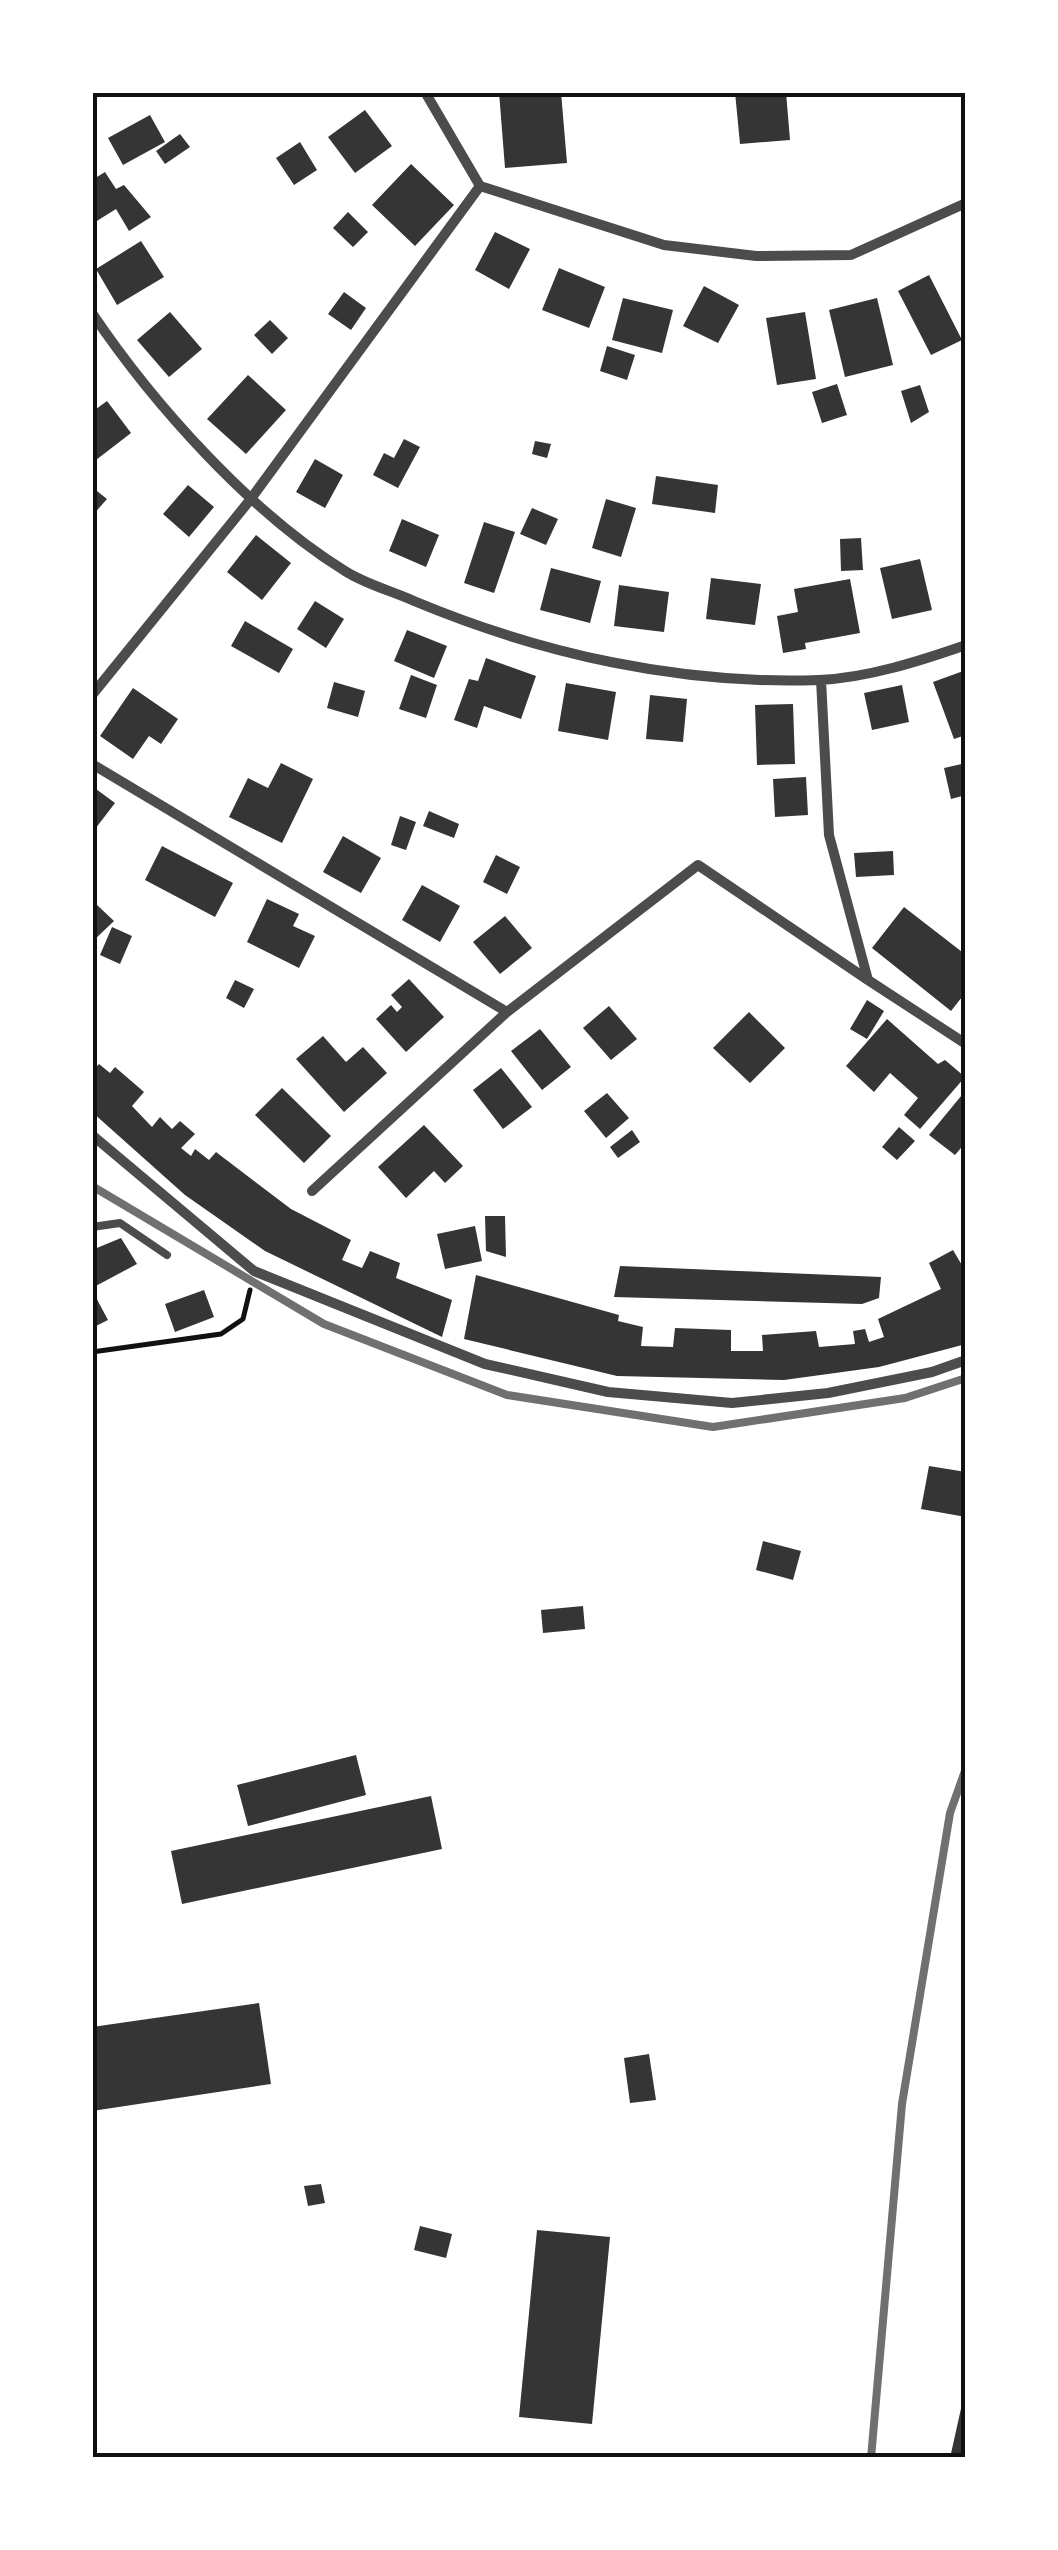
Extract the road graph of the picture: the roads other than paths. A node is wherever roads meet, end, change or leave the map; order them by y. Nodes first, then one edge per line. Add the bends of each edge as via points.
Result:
1 (425, 92) edge
2 (480, 186) junction
3 (966, 203) edge
4 (92, 313) edge
5 (250, 500) junction
6 (966, 645) edge
7 (821, 680) junction
8 (92, 694) edge
9 (92, 764) edge
10 (868, 980) junction
11 (507, 1012) junction
12 (966, 1044) edge
13 (92, 1136) edge
14 (312, 1192) dead end
15 (92, 1227) edge
16 (167, 1254) dead end
17 (966, 1360) edge

1 - 2 street
2 - 3 street via 664,245 756,256 851,255
2 - 5 street
4 - 5 street
5 - 7 street via 346,572 481,628 598,661
5 - 8 street
6 - 7 street via 922,661
7 - 10 street via 829,835
9 - 11 street
10 - 11 street via 698,864
10 - 12 street
11 - 14 street
13 - 17 street via 254,1271 485,1364 608,1392 751,1401 828,1393
15 - 16 lane via 120,1223

